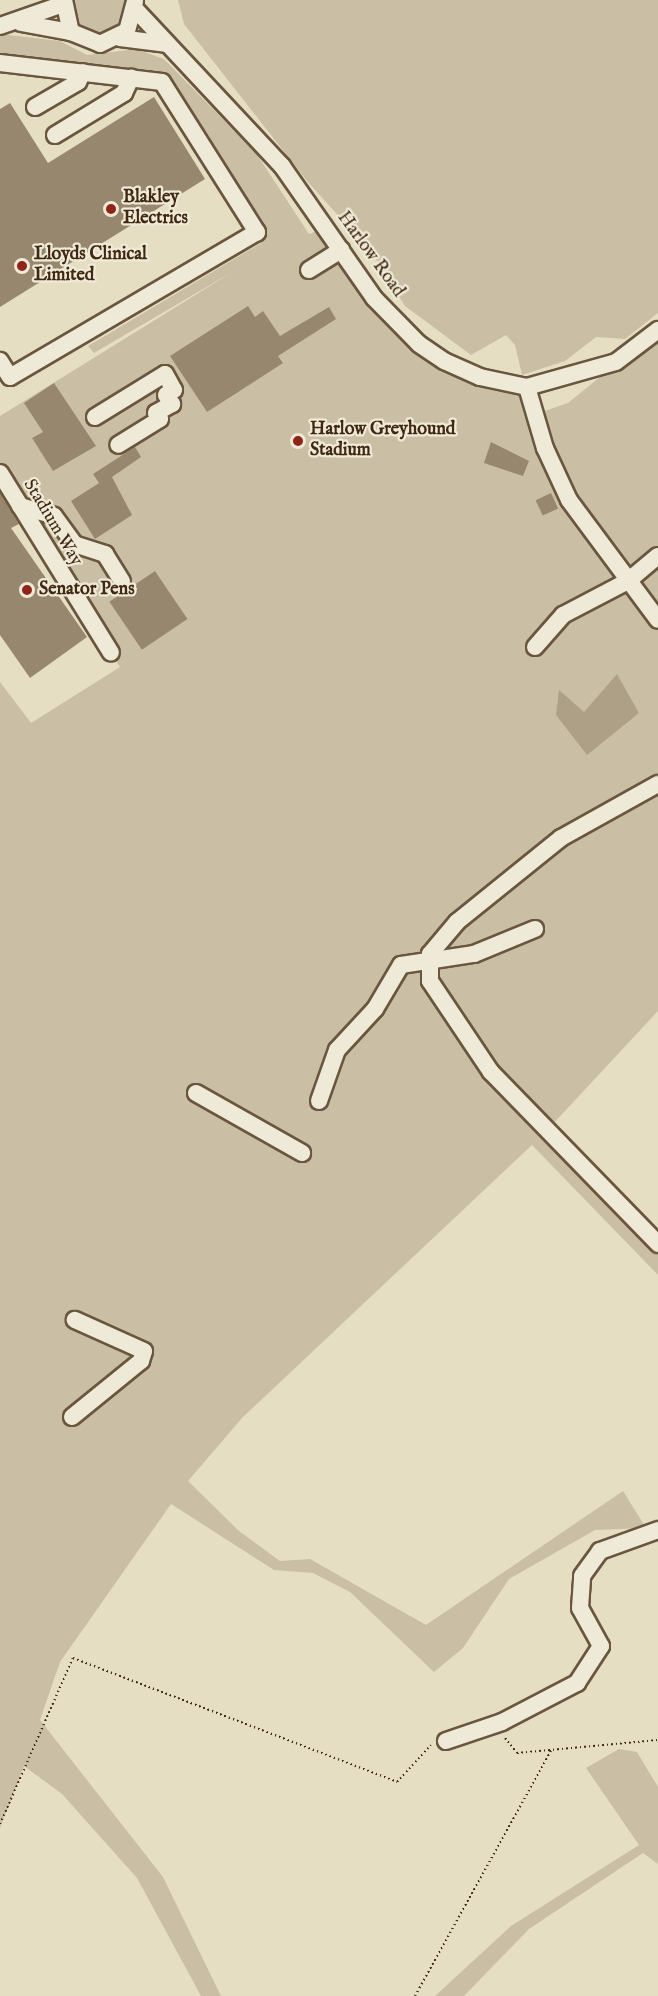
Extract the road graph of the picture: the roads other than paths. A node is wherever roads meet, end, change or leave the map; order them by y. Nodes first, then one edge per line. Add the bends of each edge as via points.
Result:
1 (64, 2) edge
2 (136, 5) edge
3 (21, 23) junction
4 (0, 26) edge
5 (71, 32) junction
6 (120, 38) junction
7 (166, 44) junction
8 (0, 63) edge
9 (83, 72) junction
10 (131, 78) junction
11 (36, 108) dead end
12 (55, 135) dead end
13 (341, 250) junction
14 (309, 270) dead end
15 (658, 330) edge
16 (0, 361) edge
17 (527, 387) junction
18 (95, 417) dead end
19 (118, 445) dead end
20 (0, 473) edge
21 (20, 506) junction
22 (658, 556) edge
23 (122, 581) dead end
24 (628, 581) junction
25 (658, 620) edge
26 (535, 647) dead end
27 (111, 653) dead end
28 (658, 784) edge
29 (535, 929) dead end
30 (430, 960) junction
31 (196, 1093) dead end
32 (319, 1101) dead end
33 (302, 1152) dead end
34 (658, 1244) edge
35 (75, 1320) dead end
36 (72, 1417) dead end
37 (658, 1530) edge
38 (446, 1741) road end

1 - 3 street
1 - 5 street
2 - 6 street
2 - 7 street, Harlow Road
3 - 4 street
3 - 5 street
5 - 6 street via 100,44
6 - 7 street
7 - 13 street, Harlow Road via 192,64 282,166
8 - 9 street
9 - 10 street
9 - 11 street via 78,82
10 - 12 street via 124,93
10 - 16 street via 162,82 257,232 10,377
13 - 14 street
13 - 17 street, Harlow Road via 374,298 419,344 473,375
15 - 17 street, Harlow Road via 616,362
17 - 24 street via 544,448 569,501
18 - 19 street via 165,375 174,390 166,395 172,404 156,413 160,419
20 - 21 street, Stadium Way
21 - 23 street via 54,516 74,544 105,554
21 - 27 street, Stadium Way
22 - 24 street
24 - 25 street
24 - 26 street via 562,615
28 - 30 street via 561,838 457,922
29 - 30 street via 474,954
30 - 32 street via 407,962 394,972 375,1009 337,1050
30 - 34 street via 430,981 491,1072
31 - 33 street
35 - 36 street via 144,1351 141,1361
37 - 38 street via 600,1551 582,1576 580,1608 602,1646 577,1683 493,1725

